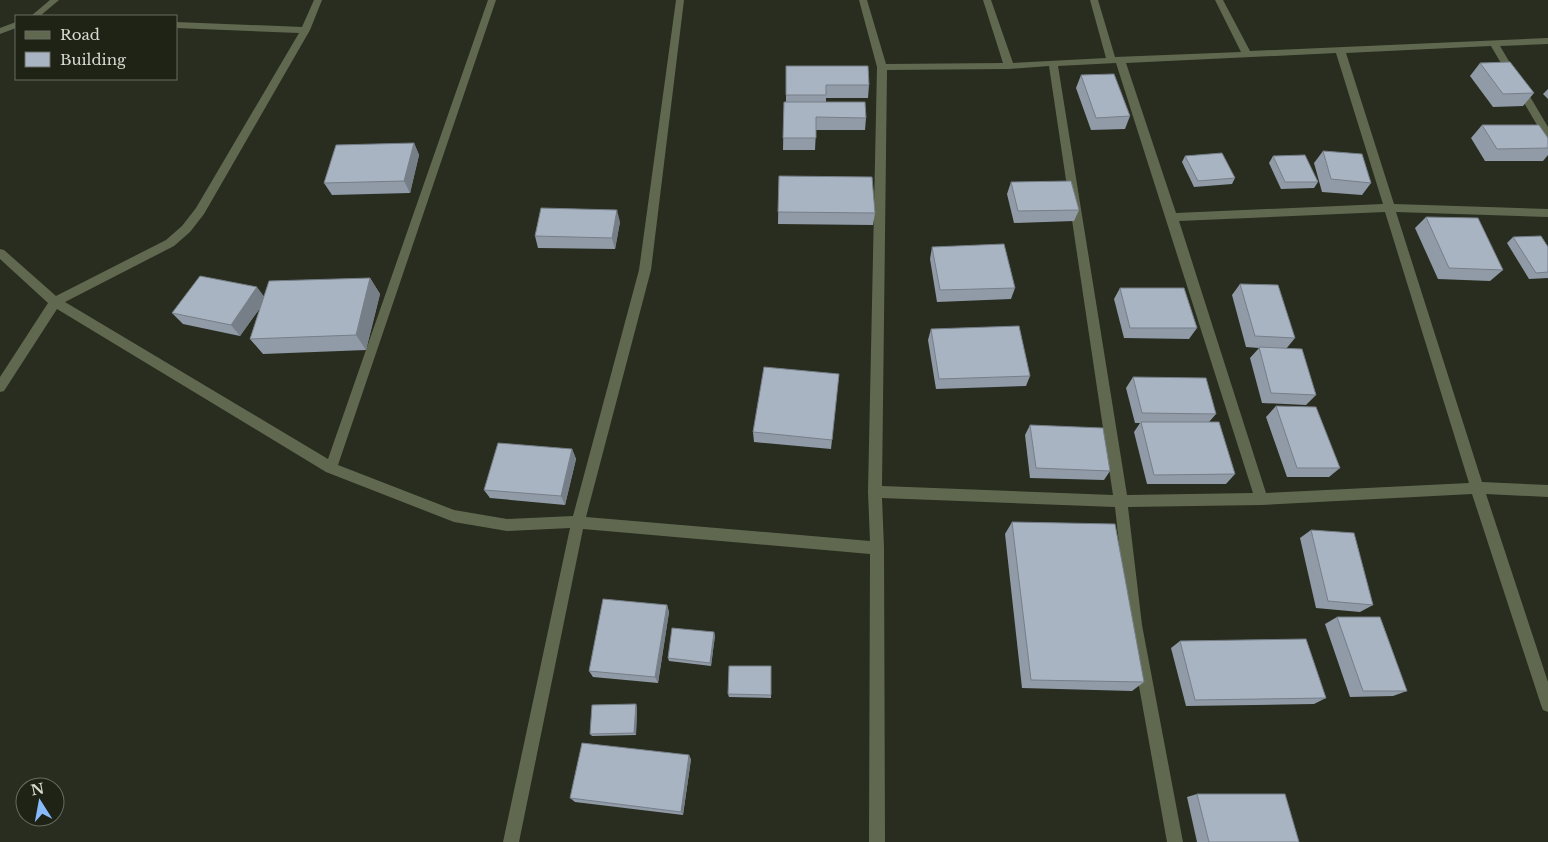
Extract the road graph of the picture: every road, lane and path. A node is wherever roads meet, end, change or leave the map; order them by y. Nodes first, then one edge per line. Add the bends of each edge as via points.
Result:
1 (55, 0) edge
2 (318, 0) edge
3 (492, 0) edge
4 (680, 0) edge
5 (863, 0) edge
6 (987, 0) edge
7 (1094, 0) edge
8 (1219, 0) edge
9 (36, 15) edge
10 (15, 25) edge
11 (178, 25) edge
12 (305, 30) junction
13 (0, 31) edge
14 (1548, 41) edge
15 (1494, 44) junction
16 (1340, 50) junction
17 (1247, 54) junction
18 (1116, 60) junction
19 (1053, 62) junction
20 (1009, 66) junction
21 (882, 67) junction
22 (1548, 135) edge
23 (1389, 208) junction
24 (1548, 213) edge
25 (1172, 217) junction
26 (0, 253) edge
27 (55, 302) junction
28 (0, 387) edge
29 (331, 468) junction
30 (1477, 488) junction
31 (875, 492) junction
32 (1548, 492) edge
33 (1261, 499) junction
34 (1121, 501) junction
35 (578, 522) junction
36 (877, 548) junction
37 (1548, 705) edge
38 (511, 842) edge
39 (877, 842) edge
40 (1174, 842) edge

1 - 9 street
2 - 12 street
3 - 29 street
4 - 35 street via 645,270
5 - 21 street
6 - 20 street
7 - 18 street
8 - 17 street
10 - 13 street
11 - 12 street
12 - 27 street via 200,211 186,229 170,243
14 - 15 street
15 - 16 street
15 - 22 street
16 - 17 street
16 - 23 street
17 - 18 street
18 - 19 street
18 - 25 street
19 - 20 street
19 - 34 street
20 - 21 street
21 - 31 street
23 - 24 street
23 - 25 street
23 - 30 street
25 - 33 street
26 - 27 street
27 - 28 street
27 - 29 street
29 - 35 street via 454,516 507,525
30 - 32 street
30 - 33 street
30 - 37 street
31 - 34 street
31 - 36 street
33 - 34 street
34 - 40 street via 1136,625
35 - 36 street
35 - 38 street
36 - 39 street

